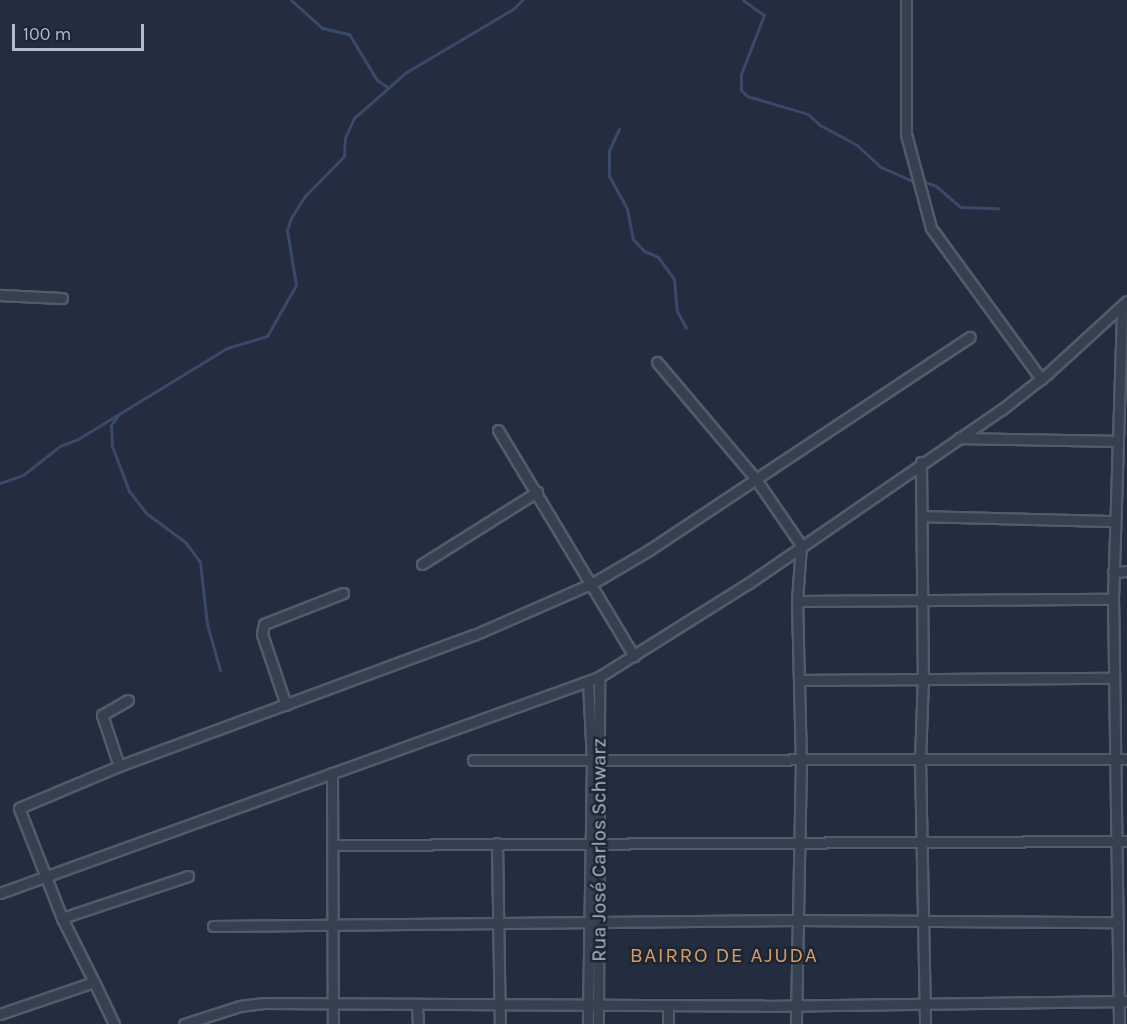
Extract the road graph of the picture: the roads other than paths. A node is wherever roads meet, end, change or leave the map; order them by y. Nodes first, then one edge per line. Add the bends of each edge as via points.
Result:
1 (906, 0) edge
2 (0, 295) edge
3 (62, 298) dead end
4 (1124, 304) edge
5 (970, 337) dead end
6 (657, 362) dead end
7 (1124, 367) edge
8 (1041, 379) junction
9 (498, 430) dead end
10 (958, 438) junction
11 (1117, 441) junction
12 (921, 462) junction
13 (755, 478) junction
14 (537, 492) junction
15 (922, 516) junction
16 (1114, 521) junction
17 (801, 545) junction
18 (422, 564) dead end
19 (1127, 570) edge
20 (1113, 572) junction
21 (592, 583) junction
22 (343, 593) dead end
23 (921, 597) junction
24 (1113, 598) junction
25 (797, 601) junction
26 (634, 656) junction
27 (599, 677) junction
28 (923, 678) junction
29 (1114, 678) junction
30 (800, 680) junction
31 (588, 682) junction
32 (128, 700) dead end
33 (286, 705) junction
34 (920, 759) junction
35 (1122, 759) edge
36 (473, 760) dead end
37 (801, 760) junction
38 (596, 761) junction
39 (119, 766) junction
40 (332, 773) junction
41 (1122, 841) edge
42 (497, 843) junction
43 (594, 843) junction
44 (798, 843) junction
45 (921, 843) junction
46 (334, 845) junction
47 (47, 876) junction
48 (188, 876) dead end
49 (0, 893) edge
50 (62, 918) junction
51 (796, 920) junction
52 (922, 921) junction
53 (1118, 922) junction
54 (334, 924) junction
55 (594, 924) junction
56 (499, 925) junction
57 (213, 926) dead end
58 (1123, 935) edge
59 (94, 982) junction
60 (1123, 1001) edge
61 (594, 1003) junction
62 (500, 1005) junction
63 (668, 1005) junction
64 (796, 1005) junction
65 (925, 1005) junction
66 (332, 1006) junction
67 (417, 1006) junction
68 (0, 1014) edge
69 (114, 1024) edge
70 (184, 1024) edge
71 (333, 1024) edge
72 (418, 1024) edge
73 (500, 1024) edge
74 (588, 1024) edge
75 (598, 1024) edge
76 (668, 1024) edge
77 (796, 1024) edge
78 (925, 1024) edge
79 (1119, 1024) edge

1 - 8 street via 906,134 931,228
2 - 3 street
4 - 7 street
4 - 8 street
5 - 13 street
6 - 13 street
7 - 11 street
8 - 10 street
9 - 14 street
10 - 11 street
10 - 12 street
11 - 16 street
12 - 15 street
12 - 17 street
13 - 17 street
13 - 21 street
14 - 18 street
14 - 21 street
15 - 16 street
15 - 23 street
16 - 20 street
17 - 25 street
17 - 26 street
19 - 20 street
20 - 24 street
21 - 26 street
21 - 33 street via 474,635
22 - 33 street via 264,624 262,633
23 - 24 street
23 - 25 street
23 - 28 street
24 - 29 street
25 - 30 street
26 - 27 street
27 - 31 street
27 - 38 street, Rua José Carlos Schwarz
28 - 29 street
28 - 30 street
28 - 34 street
29 - 35 street
30 - 37 street
31 - 38 street, Rua José Carlos Schwarz
31 - 40 street
32 - 39 street via 102,715
33 - 39 street
34 - 35 street
34 - 37 street
34 - 45 street
35 - 41 street
36 - 38 street
37 - 38 street
37 - 44 street
38 - 43 street, Rua José Carlos Schwarz
39 - 47 street via 19,808
40 - 46 street
40 - 47 street
41 - 45 street
41 - 53 street
42 - 43 street
42 - 46 street
42 - 56 street
43 - 44 street
43 - 55 street, Rua José Carlos Schwarz
44 - 45 street
44 - 51 street
45 - 52 street
46 - 54 street
47 - 49 street
47 - 50 street
48 - 50 street
50 - 59 street
51 - 52 street
51 - 55 street
51 - 64 street
52 - 53 street
52 - 65 street
53 - 58 street
54 - 56 street
54 - 57 street
54 - 66 street
55 - 56 street
55 - 61 street, Rua José Carlos Schwarz
56 - 62 street
58 - 60 street
59 - 68 street
59 - 69 street
60 - 65 street
60 - 79 street
61 - 62 street
61 - 63 street
61 - 74 street, Rua José Carlos Schwarz
61 - 75 street, Rua José Carlos Schwarz
62 - 67 street
62 - 73 street
63 - 64 street
63 - 76 street
64 - 65 street
64 - 77 street
65 - 78 street
66 - 67 street
66 - 70 street via 250,1004
66 - 71 street
67 - 72 street

